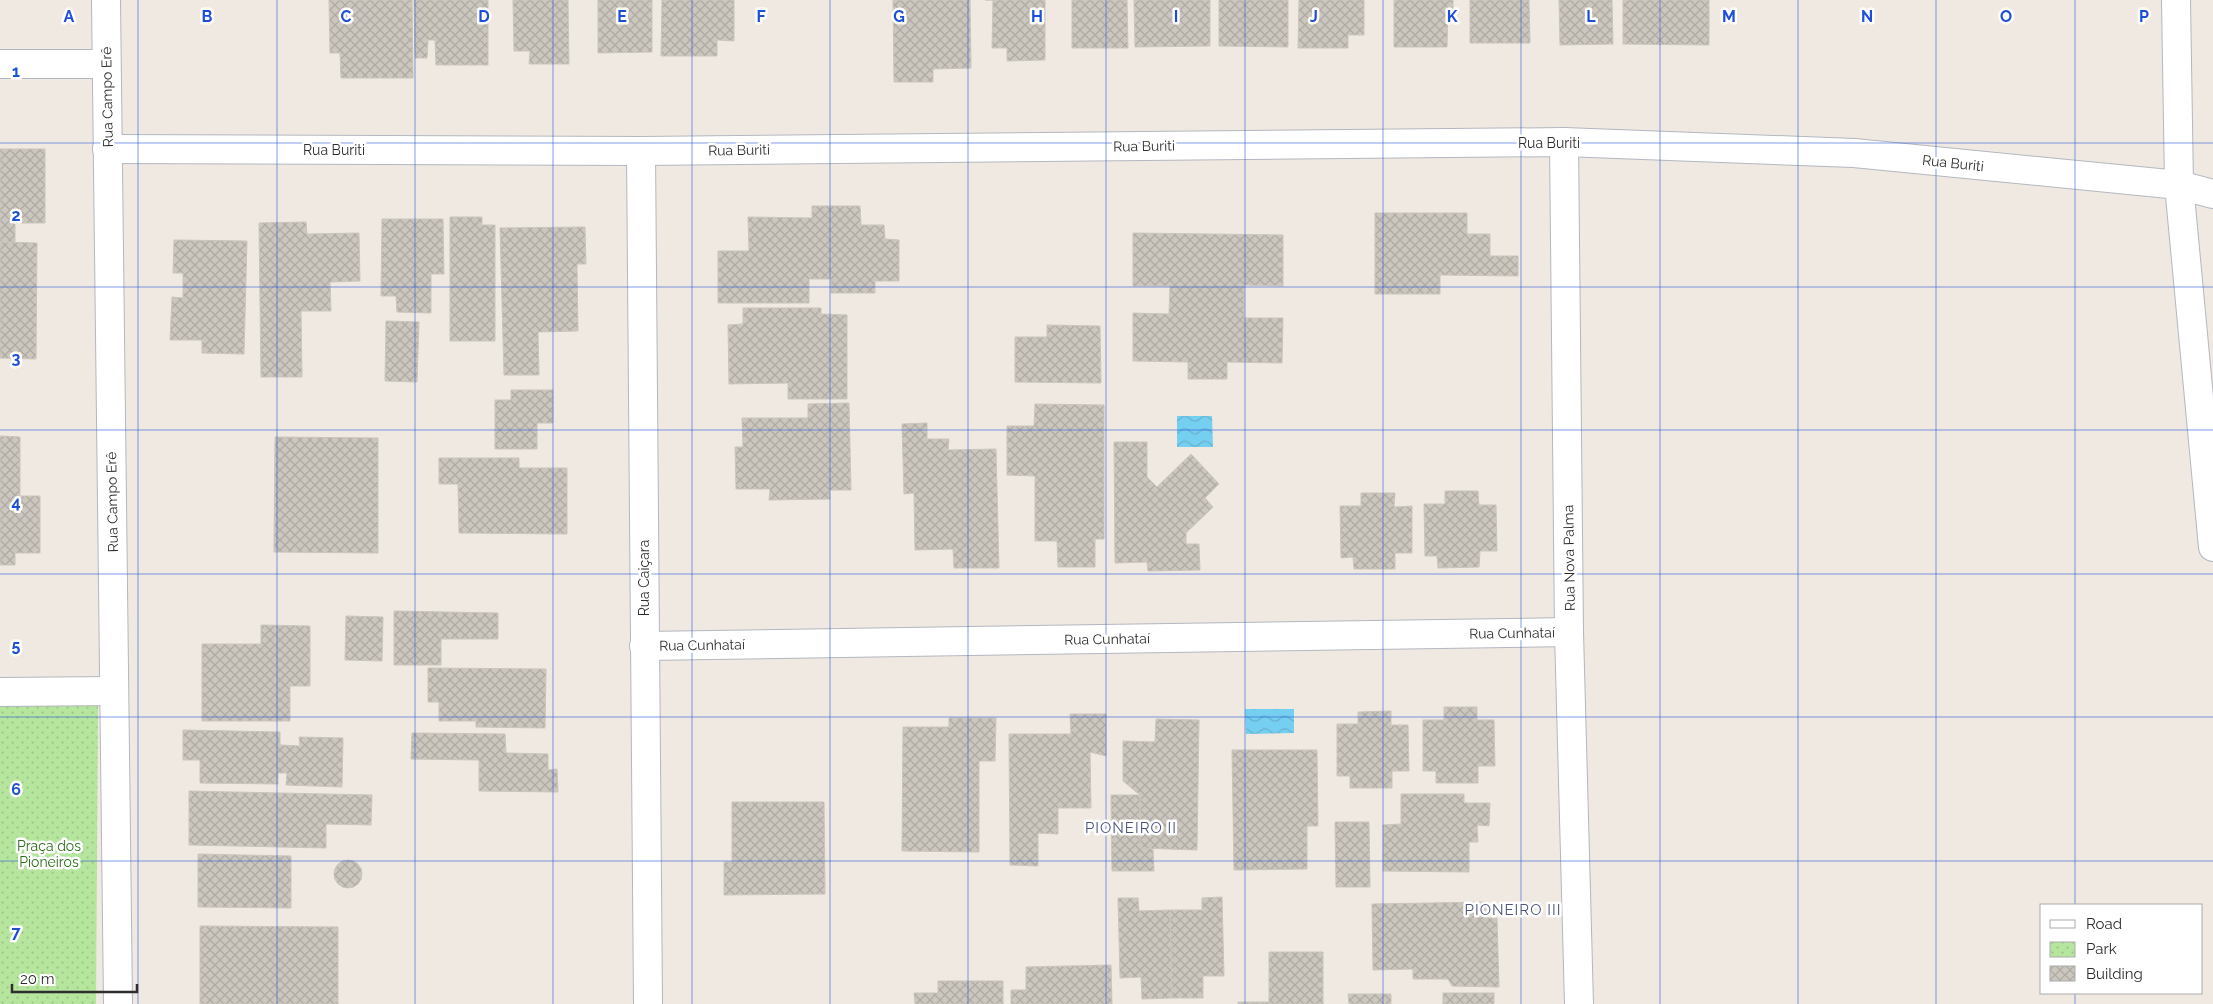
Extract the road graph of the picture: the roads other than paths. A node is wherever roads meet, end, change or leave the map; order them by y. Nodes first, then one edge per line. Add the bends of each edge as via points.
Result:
1 (106, 0) edge
2 (2176, 0) edge
3 (0, 64) edge
4 (106, 64) junction
5 (1564, 142) junction
6 (107, 149) junction
7 (641, 151) junction
8 (2179, 185) junction
9 (2213, 194) edge
10 (2213, 547) edge
11 (1569, 632) junction
12 (644, 646) junction
13 (114, 691) junction
14 (0, 692) edge
15 (118, 1004) edge
16 (648, 1004) edge
17 (1579, 1004) edge

1 - 4 street, Rua Campo Erê
2 - 8 street
3 - 4 street
4 - 6 street, Rua Campo Erê
5 - 7 street, Rua Buriti
5 - 8 street, Rua Buriti via 1854,153
5 - 11 street, Rua Nova Palma
6 - 7 street, Rua Buriti
6 - 13 street, Rua Campo Erê
7 - 12 street, Rua Caiçara
8 - 9 street, Rua Buriti
8 - 10 street
11 - 12 street, Rua Cunhataí
11 - 17 street, Rua Nova Palma
12 - 16 street, Rua Caiçara
13 - 14 street
13 - 15 street, Rua Campo Erê

